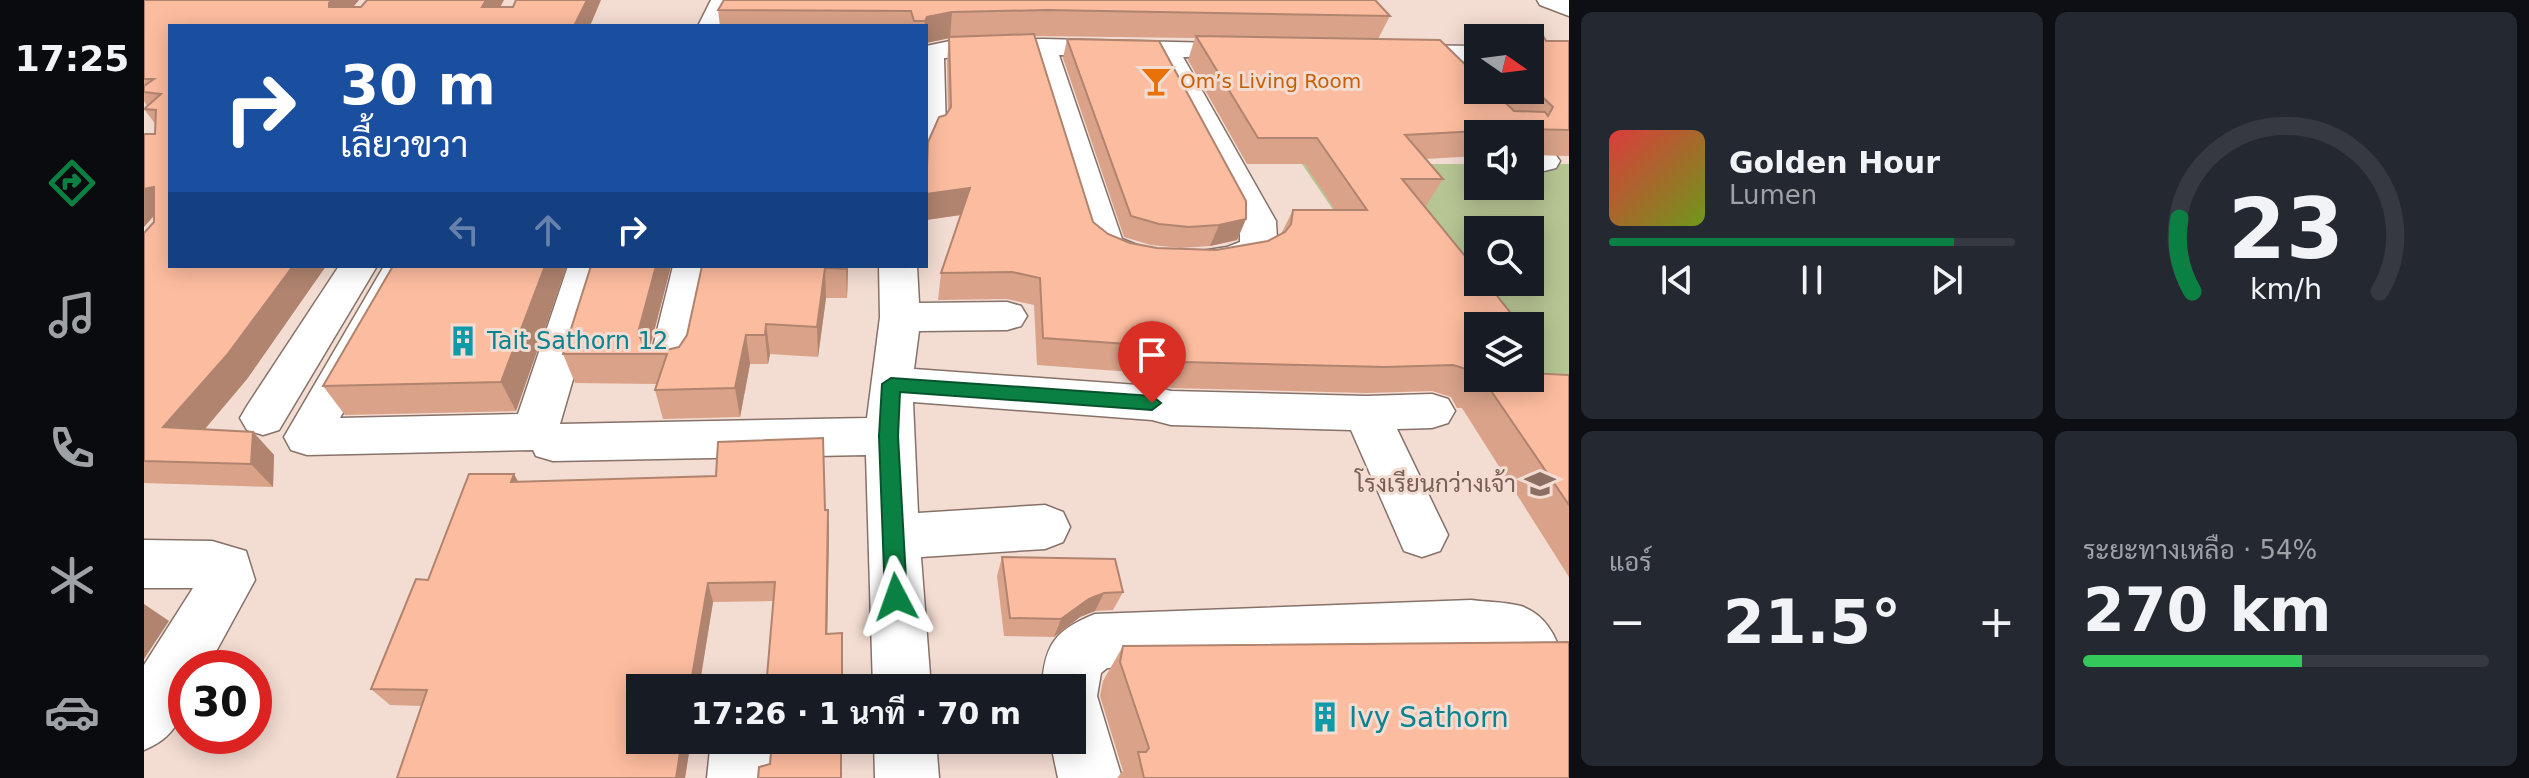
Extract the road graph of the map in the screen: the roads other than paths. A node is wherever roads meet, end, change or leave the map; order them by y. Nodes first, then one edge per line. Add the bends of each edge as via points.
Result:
1 (1549, 0) edge
2 (811, 2) edge
3 (1569, 9) edge
4 (712, 24) edge
5 (1043, 47) junction
6 (1164, 48) junction
7 (1285, 51) edge
8 (1376, 53) edge
9 (1436, 54) junction
10 (1464, 54) edge
11 (1464, 82) edge
12 (930, 132) edge
13 (357, 268) edge
14 (402, 268) edge
15 (586, 268) edge
16 (692, 268) edge
17 (898, 268) edge
18 (1007, 316) dead end
19 (900, 317) junction
20 (670, 363) edge
21 (891, 384) junction
22 (1432, 411) dead end
23 (1366, 413) junction
24 (263, 418) dead end
25 (889, 436) junction
26 (553, 443) dead end
27 (1045, 527) dead end
28 (1422, 535) dead end
29 (892, 537) junction
30 (144, 564) edge
31 (901, 674) edge
32 (1072, 674) edge
33 (1569, 711) edge
34 (144, 720) edge
35 (741, 754) edge
36 (906, 754) edge
37 (1084, 754) edge
38 (739, 778) edge
39 (907, 778) edge
40 (1090, 778) edge

1 - 3 street
2 - 4 street via 731,1 718,6
5 - 6 street
5 - 6 street via 1106,246 1158,263 1233,259 1258,248 1258,221
5 - 12 street via 935,52 928,58
6 - 7 street
8 - 9 street
9 - 10 street
9 - 11 street
13 - 24 street
14 - 15 street via 307,437 535,432
16 - 20 street
17 - 19 street
18 - 19 street
19 - 21 street
21 - 23 street via 1171,408
21 - 25 street
22 - 23 street
23 - 28 street
25 - 26 street
25 - 29 street
27 - 29 street
29 - 31 street
30 - 34 street via 212,565 227,568 228,580
32 - 33 street via 1072,661 1095,641 1471,626 1521,633 1540,651
35 - 38 street
36 - 39 street
37 - 40 street

